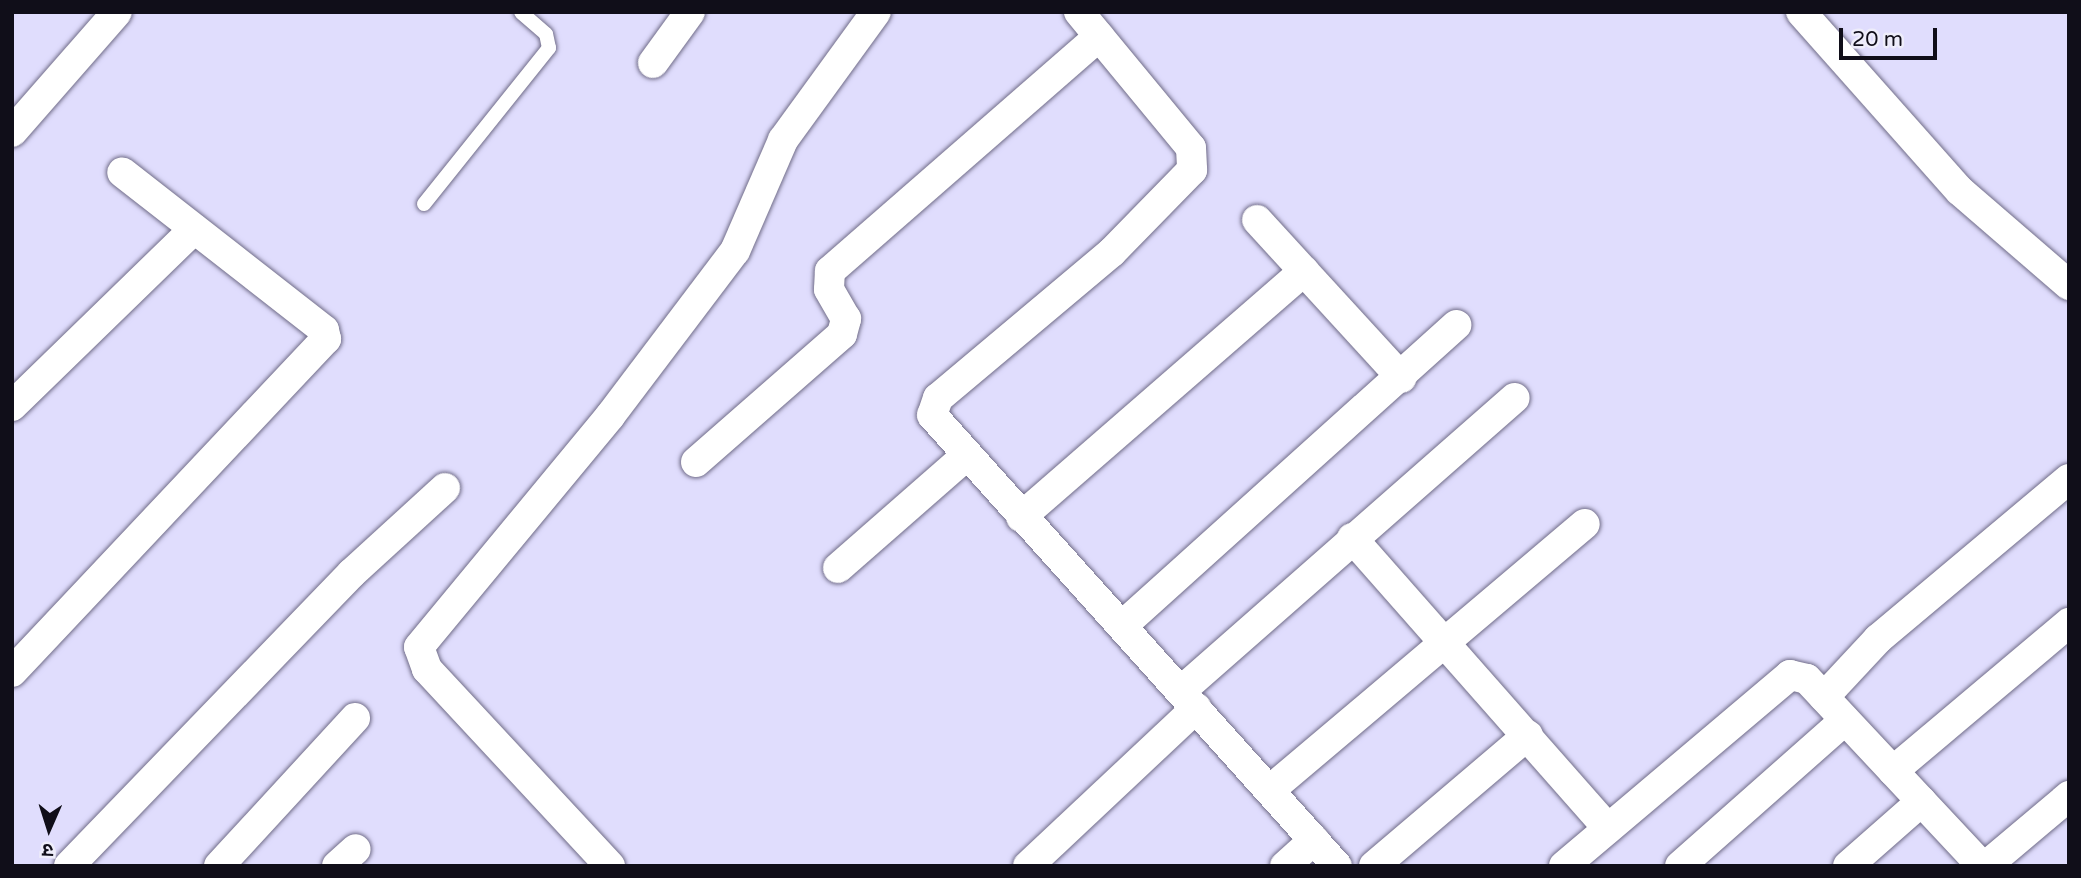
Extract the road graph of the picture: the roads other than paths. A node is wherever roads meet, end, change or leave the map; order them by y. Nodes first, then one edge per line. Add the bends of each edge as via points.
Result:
1 (117, 12) edge
2 (521, 12) edge
3 (690, 12) edge
4 (876, 12) edge
5 (1079, 12) edge
6 (1801, 12) edge
7 (1099, 36) junction
8 (653, 63) dead end
9 (12, 132) edge
10 (122, 172) dead end
11 (424, 204) dead end
12 (1257, 220) dead end
13 (194, 229) junction
14 (1304, 271) junction
15 (2069, 285) edge
16 (1456, 325) dead end
17 (1402, 378) junction
18 (1514, 398) dead end
19 (12, 406) edge
20 (966, 456) junction
21 (696, 462) dead end
22 (2069, 479) edge
23 (445, 488) dead end
24 (1021, 517) junction
25 (1585, 524) dead end
26 (1352, 538) junction
27 (838, 568) dead end
28 (2069, 623) edge
29 (1122, 626) junction
30 (1446, 641) junction
31 (12, 672) edge
32 (1824, 697) junction
33 (1189, 700) junction
34 (355, 718) dead end
35 (1845, 720) junction
36 (1528, 735) junction
37 (1893, 771) junction
38 (1270, 790) junction
39 (2069, 796) edge
40 (1922, 801) junction
41 (1608, 828) junction
42 (1314, 841) junction
43 (69, 866) edge
44 (219, 866) edge
45 (610, 866) edge
46 (1028, 866) edge
47 (1285, 866) edge
48 (1337, 866) edge
49 (1374, 866) edge
50 (1564, 866) edge
51 (1680, 866) edge
52 (1848, 866) edge
53 (1984, 866) edge

1 - 9 street
2 - 11 lane via 546,34 549,48
3 - 8 street
4 - 45 street via 783,140 735,251 610,416 419,647 427,670
5 - 7 street
6 - 15 street via 1960,191
7 - 20 street via 1191,148 1192,170 1112,252 939,398 936,423
7 - 21 street via 830,271 829,289 846,319 842,334
10 - 13 street
12 - 14 street
13 - 19 street
13 - 31 street via 324,330 326,338
14 - 17 street
14 - 24 street
16 - 17 street
17 - 29 street
18 - 26 street
20 - 24 street
20 - 27 street
22 - 32 street via 1878,639
23 - 43 street via 352,573
24 - 29 street
25 - 30 street
26 - 30 street
26 - 33 street
28 - 37 street
29 - 33 street
30 - 36 street
30 - 38 street
32 - 35 street
32 - 41 street via 1799,675 1784,676
33 - 38 street
33 - 46 street
34 - 44 street
35 - 37 street
35 - 51 street
36 - 41 street
36 - 49 street
37 - 40 street
38 - 42 street
39 - 53 street
40 - 52 street
40 - 53 street
41 - 50 street
42 - 47 street
42 - 48 street

